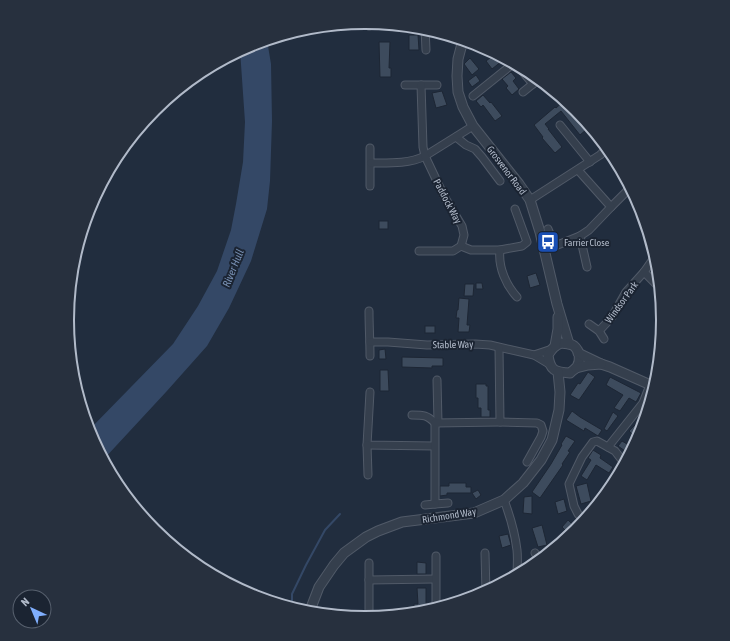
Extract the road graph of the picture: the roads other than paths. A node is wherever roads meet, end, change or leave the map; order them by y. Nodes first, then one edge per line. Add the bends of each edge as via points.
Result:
1 (425, 36) edge
2 (462, 45) edge
3 (426, 50) dead end
4 (509, 67) edge
5 (530, 80) edge
6 (533, 84) joint
7 (405, 85) dead end
8 (421, 85) junction
9 (437, 85) dead end
10 (523, 92) dead end
11 (473, 96) dead end
12 (560, 125) dead end
13 (473, 126) junction
14 (456, 137) junction
15 (370, 148) dead end
16 (603, 153) edge
17 (425, 156) junction
18 (590, 162) junction
19 (371, 163) junction
20 (578, 170) junction
21 (500, 181) dead end
22 (370, 186) dead end
23 (626, 192) edge
24 (530, 200) junction
25 (611, 207) junction
26 (515, 210) dead end
27 (548, 229) dead end
28 (580, 236) junction
29 (461, 246) junction
30 (500, 250) junction
31 (419, 251) dead end
32 (651, 263) edge
33 (587, 268) dead end
34 (644, 272) junction
35 (654, 282) edge
36 (516, 297) dead end
37 (558, 304) junction
38 (369, 311) dead end
39 (589, 324) dead end
40 (599, 331) junction
41 (604, 339) dead end
42 (370, 342) junction
43 (569, 344) junction
44 (554, 347) junction
45 (499, 348) junction
46 (578, 353) junction
47 (534, 355) junction
48 (370, 356) dead end
49 (549, 364) junction
50 (601, 364) junction
51 (573, 371) junction
52 (558, 372) junction
53 (437, 380) dead end
54 (649, 384) edge
55 (370, 392) dead end
56 (560, 392) junction
57 (647, 396) edge
58 (412, 415) dead end
59 (500, 422) junction
60 (437, 423) junction
61 (367, 445) junction
62 (434, 446) junction
63 (608, 447) junction
64 (621, 459) edge
65 (527, 462) dead end
66 (368, 475) dead end
67 (504, 500) junction
68 (448, 503) dead end
69 (435, 504) junction
70 (425, 505) dead end
71 (581, 517) edge
72 (485, 553) dead end
73 (436, 556) dead end
74 (369, 563) dead end
75 (517, 569) edge
76 (436, 579) junction
77 (369, 580) junction
78 (486, 586) edge
79 (436, 603) edge
80 (312, 607) edge
81 (369, 610) dead end

1 - 3 street
2 - 13 street, Grosvenor Road via 458,60 458,92
4 - 11 street
5 - 6 street
6 - 10 street
7 - 8 street
8 - 9 street
8 - 17 street, Paddock Way via 422,147
12 - 18 street
13 - 14 street
13 - 24 street, Grosvenor Road
14 - 17 street
14 - 21 street via 475,149
15 - 19 street
16 - 18 street
17 - 19 street via 393,163
17 - 29 street, Paddock Way via 462,226 464,234
18 - 20 street
19 - 22 street
20 - 24 street
20 - 25 street
23 - 25 street
24 - 37 street, Grosvenor Road
25 - 28 street
26 - 30 street via 527,242 522,246
27 - 28 street via 555,246
28 - 33 street
29 - 30 street via 471,250
29 - 31 street via 453,251
30 - 36 street via 504,275
32 - 34 street, Windsor Park
34 - 35 street, Windsor Park
34 - 40 street, Windsor Park via 626,292 612,317
37 - 43 street, Grosvenor Road
37 - 44 street, Grosvenor Road via 558,329
38 - 42 street
39 - 40 street, Windsor Park
40 - 41 street, Windsor Park
42 - 45 street, Stable Way via 475,344
42 - 48 street
43 - 44 street via 561,343
43 - 46 street via 574,346
44 - 47 street, Stable Way
44 - 49 street via 548,356
45 - 47 street, Stable Way
45 - 59 street
46 - 50 street
46 - 51 street via 580,360
47 - 49 street, Stable Way
49 - 52 street
50 - 51 street via 588,365
50 - 54 street
51 - 52 street
51 - 56 street, Richmond Way
52 - 56 street, Richmond Way
53 - 60 street
55 - 61 street
56 - 67 street, Richmond Way via 556,425 547,451 533,472
57 - 63 street
58 - 60 street via 428,416
59 - 60 street
59 - 65 street via 541,425 543,431
60 - 62 street
61 - 62 street
61 - 66 street
62 - 69 street
63 - 64 street
63 - 71 street via 597,441 593,442 582,457 569,484 574,506
67 - 75 street via 517,550
67 - 80 street, Richmond Way via 474,513 402,522 366,537 334,565 319,587
68 - 69 street
69 - 70 street
72 - 78 street
73 - 76 street
74 - 77 street
76 - 77 street
76 - 79 street
77 - 81 street

